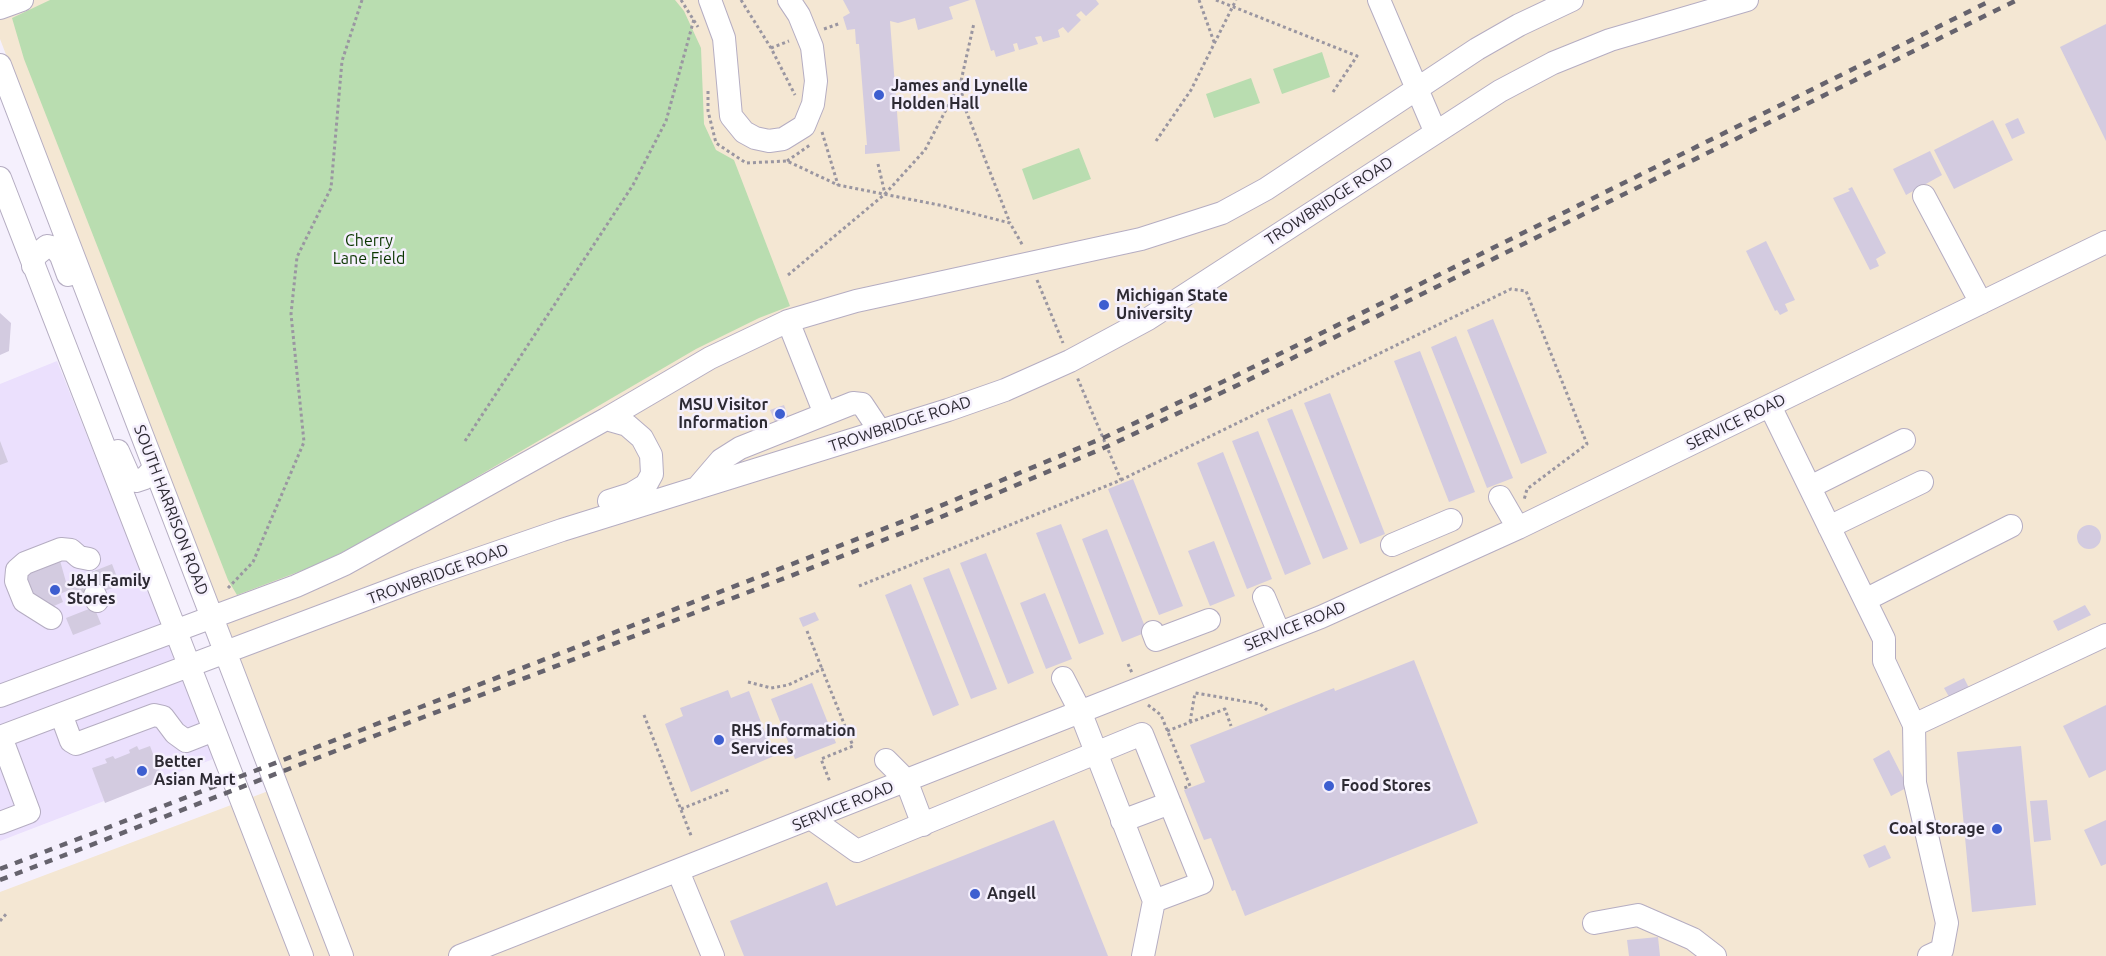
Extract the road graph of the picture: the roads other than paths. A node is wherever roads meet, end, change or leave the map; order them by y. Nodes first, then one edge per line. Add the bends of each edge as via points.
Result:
1 (22, 0) edge
2 (710, 0) edge
3 (789, 0) edge
4 (1379, 0) edge
5 (1572, 0) edge
6 (1746, 0) edge
7 (0, 8) edge
8 (0, 65) edge
9 (1416, 88) junction
10 (1435, 131) junction
11 (0, 178) edge
12 (1924, 196) dead end
13 (2106, 242) edge
14 (33, 266) junction
15 (1981, 303) junction
16 (788, 321) junction
17 (73, 370) junction
18 (1770, 406) junction
19 (825, 414) junction
20 (606, 419) junction
21 (880, 431) junction
22 (1904, 440) dead end
23 (151, 459) junction
24 (1922, 482) dead end
25 (1809, 487) junction
26 (697, 488) junction
27 (1500, 497) dead end
28 (1451, 520) dead end
29 (2011, 526) dead end
30 (1829, 527) junction
31 (1518, 528) junction
32 (1392, 545) dead end
33 (89, 559) dead end
34 (417, 580) junction
35 (1264, 597) dead end
36 (1865, 600) junction
37 (212, 616) junction
38 (51, 618) dead end
39 (1209, 620) dead end
40 (176, 630) junction
41 (1153, 632) dead end
42 (1279, 633) junction
43 (2106, 635) edge
44 (226, 652) junction
45 (189, 665) junction
46 (1063, 678) dead end
47 (8, 693) edge
48 (1080, 711) junction
49 (61, 714) junction
50 (31, 725) junction
51 (1914, 725) junction
52 (214, 730) junction
53 (2, 754) edge
54 (1097, 755) junction
55 (886, 760) dead end
56 (906, 780) junction
57 (1170, 803) junction
58 (812, 819) junction
59 (9, 820) edge
60 (1122, 821) junction
61 (923, 825) junction
62 (678, 871) junction
63 (1154, 901) junction
64 (1594, 923) dead end
65 (302, 956) edge
66 (342, 956) edge
67 (460, 956) edge
68 (713, 956) edge
69 (1143, 956) edge
70 (1715, 956) edge
71 (1929, 956) edge

1 - 7 street
2 - 3 street via 724,38 729,107 736,125 755,138 776,140 795,134 809,119 816,81 808,34
4 - 9 street
5 - 9 street via 1520,25
6 - 10 street, TROWBRIDGE ROAD via 1610,40 1572,56 1500,91
8 - 23 street, SOUTH HARRISON ROAD
9 - 10 street
9 - 16 street via 1266,189 1222,213 1150,236 856,301
10 - 21 street, TROWBRIDGE ROAD via 1148,319 1005,390
11 - 14 street
12 - 15 street
13 - 15 street, SERVICE ROAD
14 - 17 street
14 - 23 street via 35,256 47,246 55,248 61,256 117,410
15 - 18 street, SERVICE ROAD
16 - 19 street
16 - 20 street via 710,358
17 - 23 street via 99,403 129,476 136,480 146,478
17 - 40 street
18 - 25 street
18 - 31 street, SERVICE ROAD
19 - 21 street via 862,404
19 - 26 street via 740,448 721,460
20 - 34 street via 627,425 642,438 651,455 652,474 646,485 631,494 467,548
20 - 37 street via 345,564
21 - 26 street, TROWBRIDGE ROAD
22 - 25 street
23 - 37 street, SOUTH HARRISON ROAD
24 - 30 street
25 - 30 street
26 - 34 street, TROWBRIDGE ROAD
27 - 31 street
28 - 32 street
29 - 36 street
30 - 36 street
31 - 42 street, SERVICE ROAD
33 - 38 street via 61,549 17,570 16,581 24,600
34 - 44 street, TROWBRIDGE ROAD
35 - 42 street
36 - 51 street via 1884,639 1884,661
37 - 40 street
37 - 44 street, SOUTH HARRISON ROAD
39 - 41 street via 1156,640
40 - 45 street
40 - 47 street
42 - 48 street, SERVICE ROAD
43 - 51 street
44 - 45 street, TROWBRIDGE ROAD
44 - 66 street, SOUTH HARRISON ROAD
45 - 49 street, TROWBRIDGE ROAD
45 - 52 street
46 - 48 street
47 - 50 street
48 - 54 street
48 - 56 street, SERVICE ROAD
49 - 50 street, TROWBRIDGE ROAD
49 - 52 street via 71,741 76,744 154,715 163,717 186,741
50 - 53 street, TROWBRIDGE ROAD
51 - 71 street via 1915,783 1947,923 1942,950
52 - 65 street
53 - 59 street via 29,812
54 - 57 street via 1143,734
54 - 60 street
54 - 61 street
55 - 56 street
56 - 58 street, SERVICE ROAD
56 - 61 street
57 - 60 street
57 - 63 street via 1202,883
58 - 61 street via 857,851
58 - 62 street, SERVICE ROAD
60 - 63 street
62 - 67 street, SERVICE ROAD
62 - 68 street
63 - 69 street
64 - 70 street via 1638,915 1694,939

